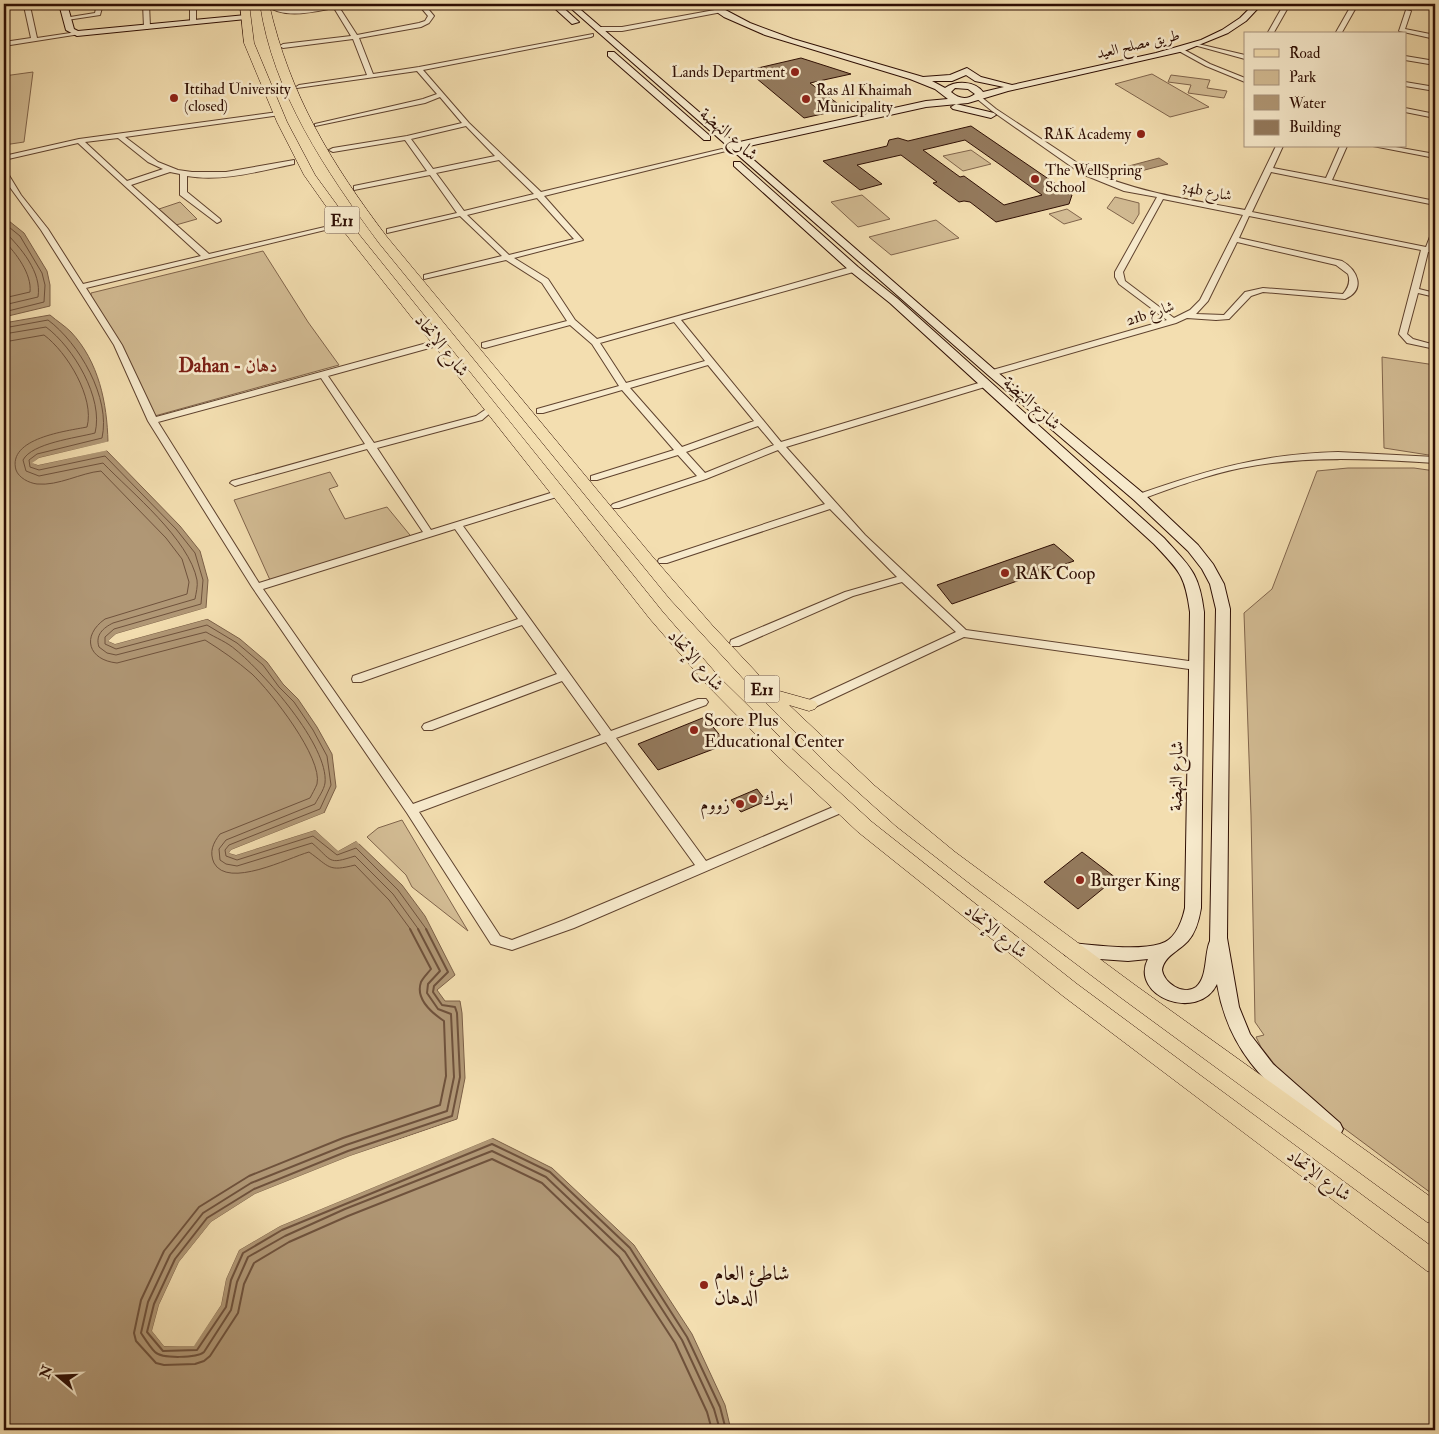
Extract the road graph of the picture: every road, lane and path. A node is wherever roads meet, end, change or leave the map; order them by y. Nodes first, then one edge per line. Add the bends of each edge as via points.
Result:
1 (63, 4) edge
2 (100, 4) edge
3 (146, 4) edge
4 (193, 4) edge
5 (244, 4) edge
6 (264, 4) edge
7 (268, 4) edge
8 (349, 4) edge
9 (421, 4) edge
10 (554, 4) edge
11 (570, 4) edge
12 (709, 4) edge
13 (1258, 4) edge
14 (1287, 4) edge
15 (1354, 4) edge
16 (27, 6) dead end
17 (335, 6) junction
18 (720, 11) junction
19 (1408, 11) dead end
20 (246, 17) junction
21 (67, 18) junction
22 (193, 22) junction
23 (147, 27) junction
24 (622, 29) junction
25 (595, 32) junction
26 (1271, 32) edge
27 (1339, 32) edge
28 (77, 34) junction
29 (355, 37) junction
30 (1435, 37) edge
31 (609, 38) junction
32 (34, 40) junction
33 (250, 43) junction
34 (4, 44) edge
35 (1196, 44) junction
36 (1179, 49) junction
37 (280, 50) junction
38 (1244, 57) edge
39 (1406, 58) edge
40 (1435, 63) edge
41 (419, 69) junction
42 (910, 76) junction
43 (371, 77) junction
44 (1244, 80) edge
45 (924, 81) junction
46 (1406, 84) edge
47 (956, 86) junction
48 (1016, 86) junction
49 (299, 87) dead end
50 (647, 87) junction
51 (972, 87) junction
52 (1435, 89) edge
53 (668, 90) junction
54 (946, 93) junction
55 (442, 94) junction
56 (979, 96) junction
57 (961, 100) junction
58 (914, 106) junction
59 (899, 110) junction
60 (1406, 110) edge
61 (993, 112) junction
62 (278, 114) junction
63 (1435, 116) edge
64 (467, 124) junction
65 (317, 125) dead end
66 (866, 127) dead end
67 (849, 131) dead end
68 (120, 136) junction
69 (407, 138) junction
70 (768, 140) junction
71 (79, 142) junction
72 (1279, 148) edge
73 (1343, 148) edge
74 (1388, 148) edge
75 (727, 149) junction
76 (333, 150) dead end
77 (1435, 156) edge
78 (502, 157) junction
79 (4, 158) edge
80 (291, 162) dead end
81 (170, 169) junction
82 (1269, 169) junction
83 (184, 172) junction
84 (431, 173) junction
85 (4, 174) edge
86 (1328, 181) junction
87 (126, 184) junction
88 (357, 188) dead end
89 (538, 194) junction
90 (1161, 196) junction
91 (1435, 203) edge
92 (1246, 213) junction
93 (462, 214) junction
94 (217, 221) dead end
95 (346, 224) junction
96 (390, 231) dead end
97 (1435, 234) edge
98 (1233, 239) junction
99 (1430, 250) edge
100 (207, 257) junction
101 (508, 258) junction
102 (854, 269) junction
103 (427, 277) dead end
104 (81, 286) junction
105 (1414, 290) junction
106 (1435, 295) edge
107 (894, 301) junction
108 (926, 316) junction
109 (1186, 316) junction
110 (676, 320) junction
111 (572, 322) junction
112 (1173, 322) junction
113 (440, 342) junction
114 (595, 342) junction
115 (485, 345) dead end
116 (1435, 347) edge
117 (710, 362) junction
118 (323, 374) junction
119 (988, 379) junction
120 (624, 387) junction
121 (540, 411) dead end
122 (485, 413) junction
123 (153, 421) junction
124 (759, 422) junction
125 (371, 446) junction
126 (779, 446) junction
127 (680, 451) junction
128 (1435, 460) edge
129 (703, 477) junction
130 (590, 480) junction
131 (235, 483) dead end
132 (560, 493) junction
133 (1139, 497) junction
134 (831, 505) junction
135 (615, 514) junction
136 (585, 524) junction
137 (457, 525) junction
138 (429, 534) junction
139 (664, 561) dead end
140 (904, 578) junction
141 (257, 587) junction
142 (525, 620) junction
143 (963, 633) junction
144 (734, 643) dead end
145 (1196, 666) junction
146 (564, 676) junction
147 (357, 679) dead end
148 (766, 693) junction
149 (702, 702) dead end
150 (809, 705) joint
151 (428, 727) dead end
152 (610, 737) junction
153 (844, 808) junction
154 (411, 810) junction
155 (703, 866) junction
156 (1218, 938) junction
157 (1071, 950) junction
158 (1163, 951) junction
159 (1404, 1191) junction
160 (1435, 1214) edge
161 (1435, 1263) edge

1 - 21 main road
2 - 21 street via 98,14
3 - 23 street
4 - 22 street
5 - 20 main road, شارع الإتحاد / E11
6 - 37 main road, شارع الإتحاد / E11
7 - 17 street via 274,10 288,12
8 - 17 street
9 - 29 street via 431,16 427,22
10 - 25 main road, شارع النهضة
11 - 25 main road, شارع النهضة
12 - 18 main road
13 - 35 main road, طريق مصلح العيد via 1227,30
14 - 26 street
15 - 27 street
16 - 32 street
17 - 29 street
18 - 24 street
18 - 42 main road via 738,22
19 - 30 street via 1401,30
20 - 22 main road
20 - 33 main road, شارع الإتحاد / E11
21 - 28 main road via 70,30
22 - 23 main road
23 - 28 main road
24 - 25 street
24 - 31 street
25 - 31 main road, شارع النهضة
25 - 41 street
25 - 50 main road, شارع النهضة
28 - 32 street
29 - 37 street
29 - 43 street
31 - 53 main road, شارع النهضة
32 - 34 street
33 - 37 main road via 264,38
33 - 62 main road, شارع الإتحاد / E11
35 - 36 main road, طريق مصلح العيد
35 - 38 street
36 - 44 street
36 - 48 main road, طريق مصلح العيد
37 - 130 main road, شارع الإتحاد / E11 via 299,110 351,199
39 - 40 street
41 - 43 street
41 - 55 street
42 - 45 main road
42 - 48 main road via 943,80 966,71 986,82
42 - 58 main road via 923,84 928,92
43 - 49 street
45 - 47 main road
45 - 54 main road
46 - 52 street
47 - 51 main road, طريق مصلح العيد
47 - 54 main road via 948,88
48 - 51 main road, طريق مصلح العيد
48 - 56 main road, طريق مصلح العيد
50 - 53 main road via 655,85
50 - 75 main road, شارع النهضة
51 - 56 main road via 980,92
53 - 75 main road, شارع النهضة
54 - 57 main road
54 - 58 main road
55 - 64 street
55 - 65 street
56 - 57 main road, طريق مصلح العيد
56 - 61 street, 34b شارع
57 - 58 main road, طريق مصلح العيد
57 - 61 street, 34b شارع
58 - 59 main road
58 - 61 main road
59 - 66 main road via 859,123
59 - 70 main road
60 - 63 street
61 - 90 street, 34b شارع via 1100,180
62 - 68 street
62 - 95 main road, شارع الإتحاد / E11 via 310,175
64 - 69 street
64 - 78 street
67 - 70 main road via 843,126
68 - 71 street
68 - 81 street via 158,165
69 - 76 street
69 - 84 street
70 - 75 main road
71 - 79 street
71 - 87 street
72 - 82 street, 21b شارع
73 - 86 street
74 - 77 street
75 - 89 street
75 - 102 main road, شارع النهضة
75 - 108 main road, شارع النهضة
78 - 84 street
78 - 89 street
80 - 83 street via 230,174
81 - 83 street
81 - 87 street
82 - 86 street
82 - 92 street, 21b شارع
83 - 94 street via 183,193
84 - 88 street
84 - 93 street
85 - 104 street
86 - 91 street
87 - 100 street
89 - 93 street
89 - 101 street via 579,240
90 - 92 street, 34b شارع
90 - 112 street via 1119,277
92 - 98 street, 21b شارع
92 - 99 street, 34b شارع
93 - 96 street
93 - 101 street
95 - 100 street
95 - 113 main road, شارع الإتحاد / E11
97 - 99 street
98 - 109 street, 21b شارع via 1204,301
98 - 109 street via 1339,263 1348,267 1355,278 1345,297 1263,290 1248,294 1226,317
99 - 105 street
100 - 104 street
101 - 103 street
101 - 111 street via 545,281
102 - 107 main road, شارع النهضة
102 - 110 street
104 - 123 street via 118,344
105 - 106 street
105 - 116 street via 1404,334 1410,341
107 - 108 main road via 917,319 922,320
107 - 119 main road, شارع النهضة
108 - 119 main road, شارع النهضة
109 - 112 street, 21b شارع
110 - 114 street
110 - 117 street
111 - 114 street
111 - 115 street
112 - 119 street, 21b شارع
113 - 118 street
113 - 122 main road, شارع الإتحاد / E11
114 - 120 street
117 - 120 street
117 - 124 street
118 - 123 street
118 - 125 street
119 - 126 street, 21b شارع
119 - 133 main road, شارع النهضة
119 - 145 main road, شارع النهضة via 1186,570 1194,588 1198,612
120 - 121 street
120 - 127 street
122 - 125 street
122 - 132 main road, شارع الإتحاد / E11
123 - 141 street
124 - 126 street
124 - 127 street
125 - 131 street
125 - 138 street
126 - 129 street, 21b شارع
126 - 134 street
127 - 129 street
127 - 130 street
128 - 133 street via 1341,454 1289,458 1234,466
129 - 135 street, 21b شارع
130 - 135 main road, شارع الإتحاد / E11
132 - 136 main road, شارع الإتحاد / E11
132 - 137 street
133 - 156 main road, شارع النهضة via 1208,566 1217,584 1223,609
134 - 139 street
134 - 140 street
135 - 136 main road via 612,527 605,530
135 - 148 main road, شارع الإتحاد / E11 via 688,610
136 - 153 main road, شارع الإتحاد / E11 via 656,615 714,682
137 - 138 street
137 - 142 street
138 - 141 street
140 - 143 street
140 - 144 street via 849,594
141 - 154 street
142 - 146 street
142 - 147 street
143 - 145 street
143 - 150 street
145 - 158 main road, شارع النهضة via 1193,908 1188,928 1181,938
146 - 151 street
146 - 152 street
148 - 150 main road
148 - 157 main road, شارع الإتحاد / E11 via 904,822
149 - 152 street
152 - 154 street
152 - 155 street
153 - 155 street
153 - 161 main road, شارع الإتحاد / E11 via 1070,990
154 - 155 street via 492,936 504,944 512,945 570,924
156 - 158 main road via 1209,984 1192,997 1180,997 1158,983 1153,970
156 - 159 main road via 1230,1007 1243,1038 1266,1070
157 - 158 main road via 1128,954
157 - 159 main road, شارع الإتحاد / E11
159 - 160 main road, شارع الإتحاد / E11

